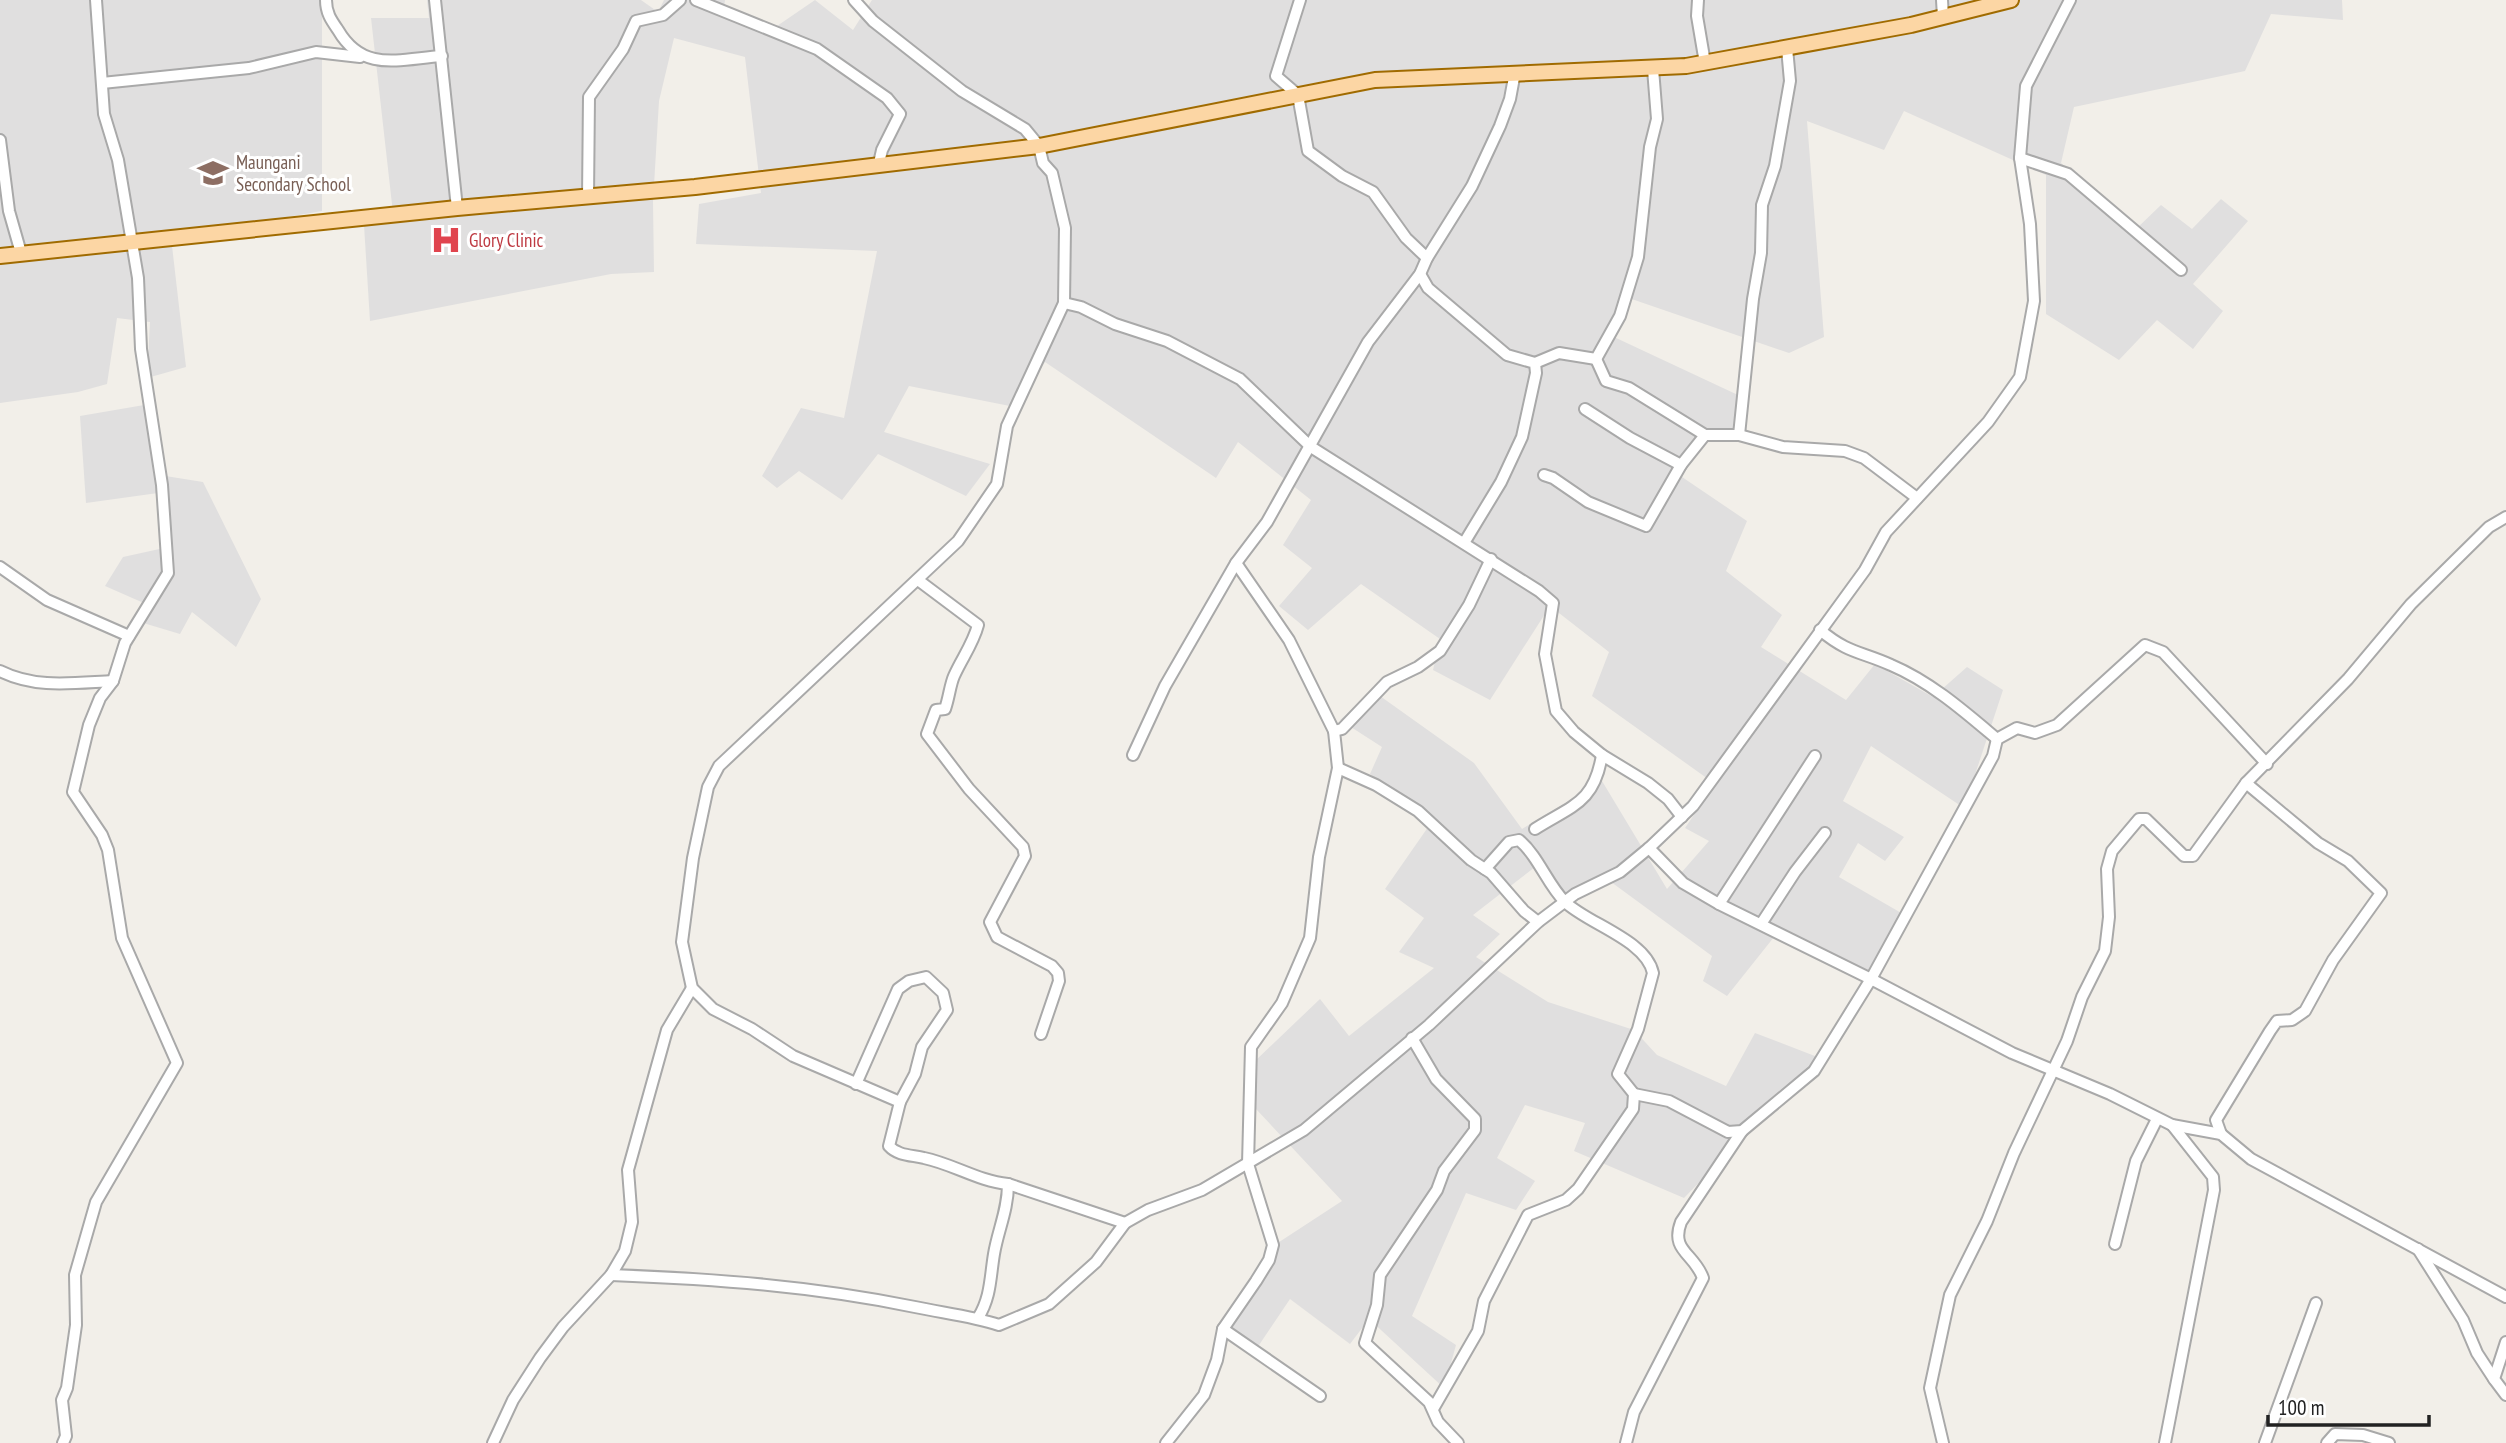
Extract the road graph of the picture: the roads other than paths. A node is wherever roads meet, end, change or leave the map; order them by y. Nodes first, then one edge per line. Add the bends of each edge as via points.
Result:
1 (96, 0) edge
2 (326, 0) edge
3 (435, 0) edge
4 (680, 0) edge
5 (696, 0) edge
6 (854, 0) edge
7 (1300, 0) edge
8 (1698, 0) edge
9 (1942, 0) edge
10 (2011, 0) edge
11 (2070, 0) edge
12 (1943, 17) junction
13 (1787, 48) junction
14 (442, 56) junction
15 (360, 57) junction
16 (1705, 63) junction
17 (1653, 69) junction
18 (1515, 72) junction
19 (1276, 76) junction
20 (102, 83) junction
21 (1298, 96) junction
22 (1279, 99) junction
23 (0, 139) edge
24 (1039, 146) junction
25 (2020, 158) junction
26 (879, 163) junction
27 (588, 197) junction
28 (457, 208) junction
29 (131, 244) junction
30 (21, 253) junction
31 (0, 256) edge
32 (1427, 258) junction
33 (2181, 270) dead end
34 (1420, 274) junction
35 (1064, 303) junction
36 (1596, 359) junction
37 (1535, 363) junction
38 (1585, 409) dead end
39 (1705, 435) junction
40 (1739, 435) junction
41 (1311, 447) junction
42 (1681, 465) junction
43 (1544, 475) dead end
44 (1917, 498) junction
45 (2506, 517) edge
46 (1464, 542) junction
47 (1491, 559) junction
48 (1236, 563) junction
49 (0, 567) edge
50 (918, 580) junction
51 (1820, 630) junction
52 (129, 636) junction
53 (0, 671) edge
54 (113, 681) junction
55 (1334, 732) junction
56 (1997, 739) junction
57 (1133, 755) dead end
58 (1602, 755) junction
59 (1815, 756) dead end
60 (2267, 764) junction
61 (1338, 768) junction
62 (2246, 783) junction
63 (1682, 817) junction
64 (1535, 829) dead end
65 (1825, 833) dead end
66 (1649, 848) junction
67 (1485, 869) junction
68 (1564, 901) junction
69 (1718, 904) junction
70 (1538, 922) junction
71 (1761, 924) junction
72 (1871, 979) junction
73 (692, 988) junction
74 (1041, 1034) dead end
75 (1412, 1038) junction
76 (2053, 1069) junction
77 (856, 1084) junction
78 (1634, 1094) junction
79 (900, 1102) junction
80 (2157, 1119) junction
81 (2172, 1125) junction
82 (1742, 1131) junction
83 (2221, 1134) junction
84 (1248, 1164) junction
85 (1008, 1184) junction
86 (1125, 1223) junction
87 (2115, 1244) dead end
88 (2417, 1248) junction
89 (611, 1275) junction
90 (2506, 1297) edge
91 (2316, 1303) dead end
92 (978, 1318) junction
93 (1223, 1329) junction
94 (2506, 1342) edge
95 (2494, 1378) junction
96 (2506, 1395) edge
97 (1320, 1396) dead end
98 (1433, 1409) junction
99 (63, 1443) edge
100 (493, 1443) edge
101 (1166, 1443) edge
102 (1458, 1443) edge
103 (1626, 1443) edge
104 (1943, 1443) edge
105 (2165, 1443) edge
106 (2265, 1443) edge
107 (2327, 1443) edge
108 (2389, 1443) edge

1 - 20 street
2 - 15 street via 326,12 345,43
3 - 14 street
4 - 27 street via 663,15 636,21 623,49 589,97
5 - 26 street via 817,49 887,98 900,114
6 - 24 street via 873,21 962,92 1025,128
7 - 19 street
8 - 16 street
9 - 12 street
10 - 12 main road
11 - 25 street via 2026,86
12 - 13 main road
13 - 16 main road
13 - 40 street via 1790,81 1775,166 1762,205 1762,253
14 - 15 street via 377,61
14 - 28 street
15 - 20 street via 316,52 249,68
16 - 17 main road
17 - 18 main road
17 - 36 street via 1657,119 1638,257 1620,316
18 - 21 main road via 1375,80
18 - 32 street via 1510,99 1472,186
19 - 21 street
19 - 22 street
20 - 29 street via 104,114 118,160
21 - 22 main road
21 - 32 street via 1308,151 1373,192 1406,239
22 - 24 main road
23 - 30 street via 9,211
24 - 26 main road
24 - 35 street via 1042,163 1052,173 1065,228
25 - 33 street via 2068,174
25 - 44 street via 2030,224 2034,301 2020,377 1988,422
26 - 27 main road
27 - 28 main road
28 - 29 main road
29 - 30 main road
29 - 52 street via 162,485 168,573
30 - 31 main road
32 - 34 street
34 - 37 street via 1428,288 1507,355
34 - 41 street via 1368,342
35 - 41 street via 1167,341 1240,379
35 - 50 street via 1007,426 997,484 958,541
36 - 37 street via 1559,353
36 - 39 street via 1606,381 1629,388
37 - 46 street via 1522,437
38 - 42 street
39 - 40 street
39 - 42 street
40 - 44 street via 1783,447 1845,451 1864,458
41 - 46 street
41 - 48 street via 1267,523
42 - 43 street via 1646,526 1588,502
44 - 51 street via 1886,532 1865,570
45 - 60 street via 2489,527 2411,604
46 - 47 street
47 - 55 street via 1440,651 1387,681
47 - 58 street via 1553,603 1545,654 1556,711
48 - 55 street via 1289,640
48 - 57 street via 1165,686
49 - 52 street via 47,600
50 - 73 street via 719,766 708,787 682,942
50 - 74 street via 978,625 952,680 945,709 936,710 928,734 969,789 1023,847 1025,856 990,922 997,937 1058,973
51 - 56 street via 1839,646 1891,665 1953,702
51 - 63 street
52 - 54 street
53 - 54 street via 21,681 51,684
54 - 99 street via 89,725 74,792 108,850 122,938 177,1063 96,1202 75,1275 76,1325 62,1399
55 - 61 street
56 - 60 street via 2017,728 2035,733 2057,724 2145,645 2163,652
56 - 72 street via 1993,756
58 - 63 street via 1648,783
58 - 64 street via 1589,794
59 - 69 street
60 - 62 street
61 - 67 street via 1418,811
61 - 84 street via 1319,857 1310,938 1282,1003 1251,1047
62 - 76 street via 2193,856 2184,856 2146,819 2139,819 2112,851 2107,869 2105,951
62 - 83 street via 2381,892 2333,960 2305,1011 2292,1020 2277,1021 2270,1031 2216,1120
63 - 66 street
65 - 71 street
66 - 68 street via 1620,872
66 - 69 street via 1683,883
67 - 68 street via 1510,842 1520,840
67 - 70 street
68 - 70 street
68 - 78 street via 1637,949 1651,965 1639,1029 1618,1074
69 - 71 street
70 - 75 street
71 - 72 street
72 - 76 street via 2012,1053
72 - 82 street via 1814,1071
73 - 77 street via 713,1009 793,1056
73 - 89 street via 667,1030 628,1170 632,1222 625,1251
75 - 84 street via 1304,1130
75 - 98 street via 1436,1079 1475,1119 1475,1130 1444,1171 1437,1190 1380,1276 1365,1343
76 - 80 street
76 - 104 street via 1950,1294 1930,1388
77 - 79 street
77 - 79 street via 898,989 926,977 943,993 947,1010 922,1047 915,1074
78 - 82 street via 1669,1101 1728,1132
78 - 98 street via 1633,1109 1578,1189 1566,1200 1528,1215 1484,1301 1478,1331
79 - 85 street via 889,1146 894,1152
80 - 81 street
80 - 87 street via 2136,1161
81 - 83 street
81 - 105 street via 2213,1177 2214,1190
82 - 103 street via 1676,1234 1678,1245 1698,1264 1703,1278 1634,1412
83 - 88 street via 2250,1159
84 - 86 street via 1202,1190
84 - 93 street via 1273,1245 1256,1281
85 - 86 street
85 - 92 street via 1008,1205 994,1252 988,1302
86 - 92 street via 1096,1262 1049,1304 999,1325
88 - 90 street
88 - 95 street
89 - 92 street via 728,1279 855,1295
89 - 100 street via 540,1358
91 - 106 street
93 - 97 street
93 - 101 street via 1204,1395
94 - 95 street
95 - 96 street
98 - 102 street via 1438,1422
107 - 108 street via 2334,1434 2363,1434

